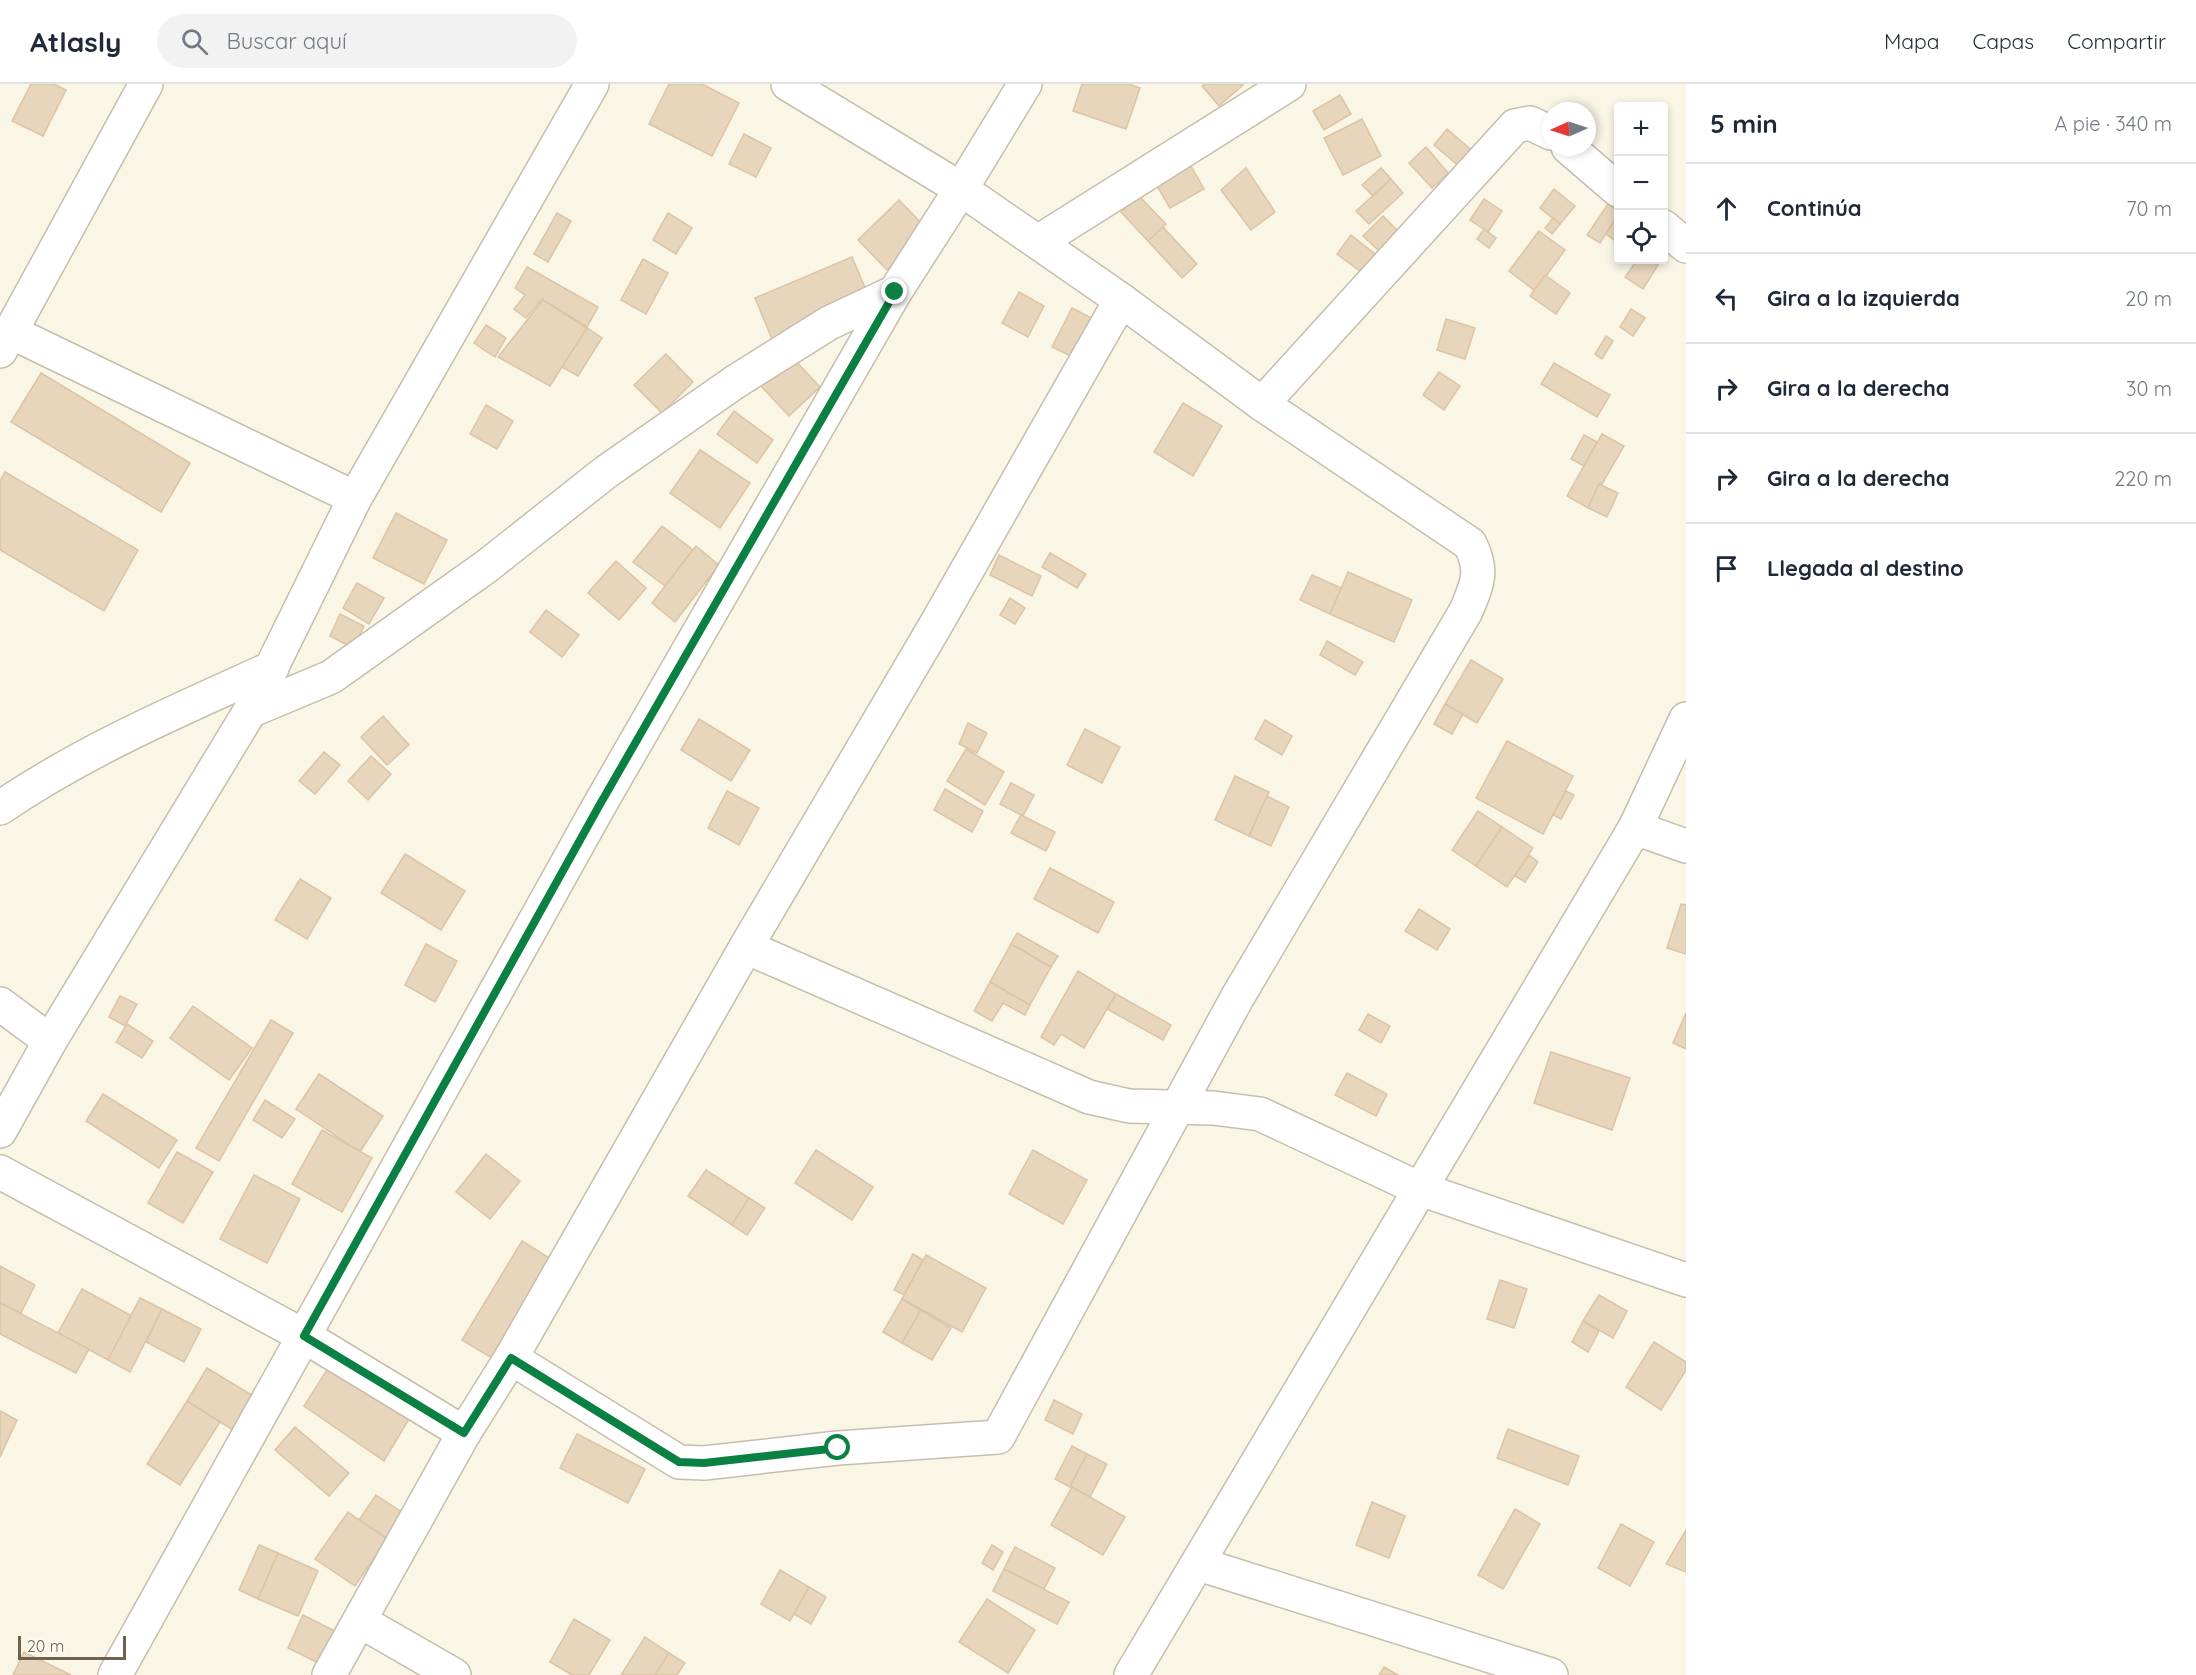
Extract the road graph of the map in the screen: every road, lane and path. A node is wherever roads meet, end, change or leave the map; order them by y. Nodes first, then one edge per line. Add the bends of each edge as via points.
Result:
1 (146, 84) edge
2 (592, 84) edge
3 (788, 84) edge
4 (1025, 84) edge
5 (1289, 84) edge
6 (1542, 129) edge
7 (1578, 156) edge
8 (1614, 187) edge
9 (962, 189) junction
10 (1668, 231) edge
11 (1038, 242) junction
12 (1686, 246) edge
13 (895, 292) junction
14 (1121, 300) junction
15 (6, 342) edge
16 (1262, 404) junction
17 (355, 498) junction
18 (272, 668) junction
19 (250, 711) junction
20 (1686, 719) edge
21 (0, 808) edge
22 (1635, 828) junction
23 (1686, 846) edge
24 (746, 947) junction
25 (0, 1004) edge
26 (50, 1041) junction
27 (1179, 1107) junction
28 (0, 1131) edge
29 (0, 1172) edge
30 (1420, 1189) junction
31 (1686, 1280) edge
32 (304, 1336) junction
33 (511, 1358) junction
34 (464, 1433) junction
35 (1198, 1564) junction
36 (360, 1621) junction
37 (115, 1675) edge
38 (329, 1675) edge
39 (454, 1675) edge
40 (1131, 1675) edge
41 (1551, 1675) edge

1 - 15 street
2 - 17 street
3 - 9 street
4 - 9 street
5 - 11 street
6 - 16 street via 1530,123 1515,126
7 - 8 street
9 - 11 street
9 - 13 street
10 - 12 street
11 - 14 street
13 - 19 street via 829,323 735,382 606,472 487,566 331,677
13 - 32 street via 599,806
14 - 16 street
14 - 24 street
15 - 17 street
16 - 27 street via 1470,544 1478,559 1479,577 1466,611 1237,998
17 - 18 street
18 - 19 street
18 - 21 street via 124,735
19 - 26 street
20 - 22 street
22 - 23 street
22 - 30 street
24 - 27 street via 1089,1097 1129,1106
24 - 33 street
25 - 26 street
26 - 28 street
27 - 30 street via 1260,1114
27 - 33 street via 998,1437 679,1462
29 - 32 street
30 - 31 street
30 - 35 street
32 - 34 street
32 - 37 street
33 - 34 street
34 - 36 street
35 - 40 street
35 - 41 street
36 - 38 street
36 - 39 street

